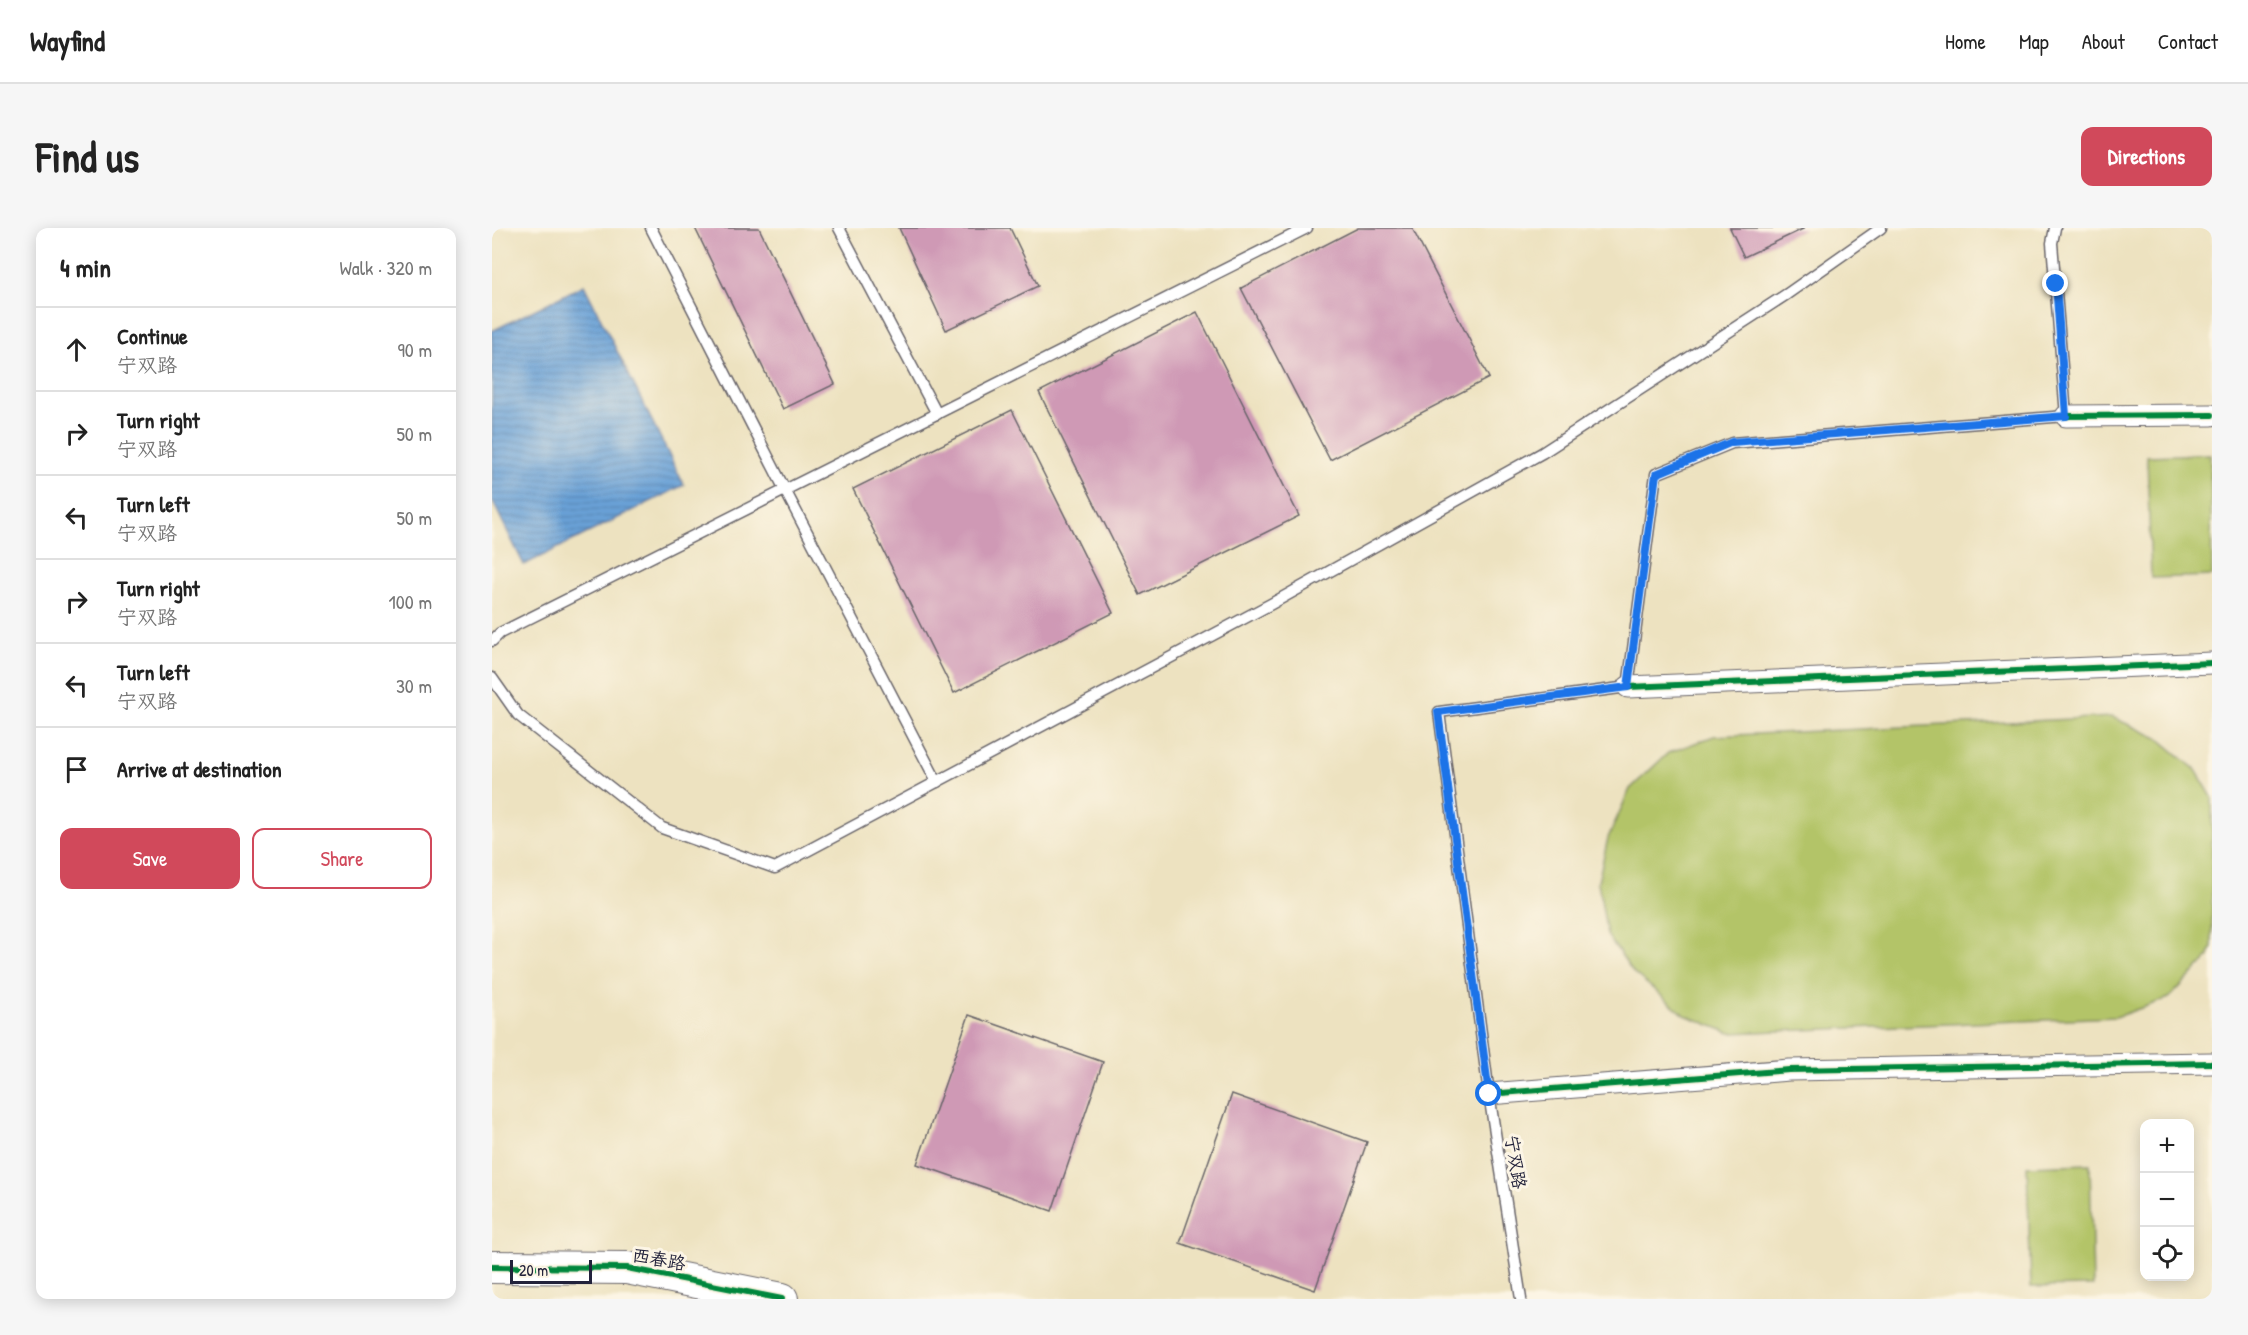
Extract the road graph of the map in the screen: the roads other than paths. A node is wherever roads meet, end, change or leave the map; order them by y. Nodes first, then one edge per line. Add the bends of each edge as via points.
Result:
1 (651, 228) edge
2 (839, 228) edge
3 (1307, 228) edge
4 (1881, 228) edge
5 (2055, 228) edge
6 (937, 414) junction
7 (2212, 415) edge
8 (2066, 416) junction
9 (784, 490) junction
10 (492, 641) edge
11 (2212, 663) edge
12 (492, 678) edge
13 (1628, 687) junction
14 (937, 782) junction
15 (2212, 1063) edge
16 (1489, 1094) junction
17 (492, 1267) edge
18 (782, 1299) edge
19 (1521, 1299) edge

1 - 9 lane
2 - 6 lane
3 - 6 lane
4 - 14 lane via 1787,294 1542,453 1271,604
5 - 8 lane via 2052,243
6 - 9 lane
7 - 8 street
8 - 13 lane via 1732,442 1656,474
9 - 10 lane via 500,633
9 - 14 lane
11 - 13 street
12 - 14 lane via 518,715 662,828 775,868
13 - 16 lane, 宁双路 via 1438,712
15 - 16 street via 1789,1070
16 - 19 lane, 宁双路
17 - 18 street, 西春路 via 627,1268

